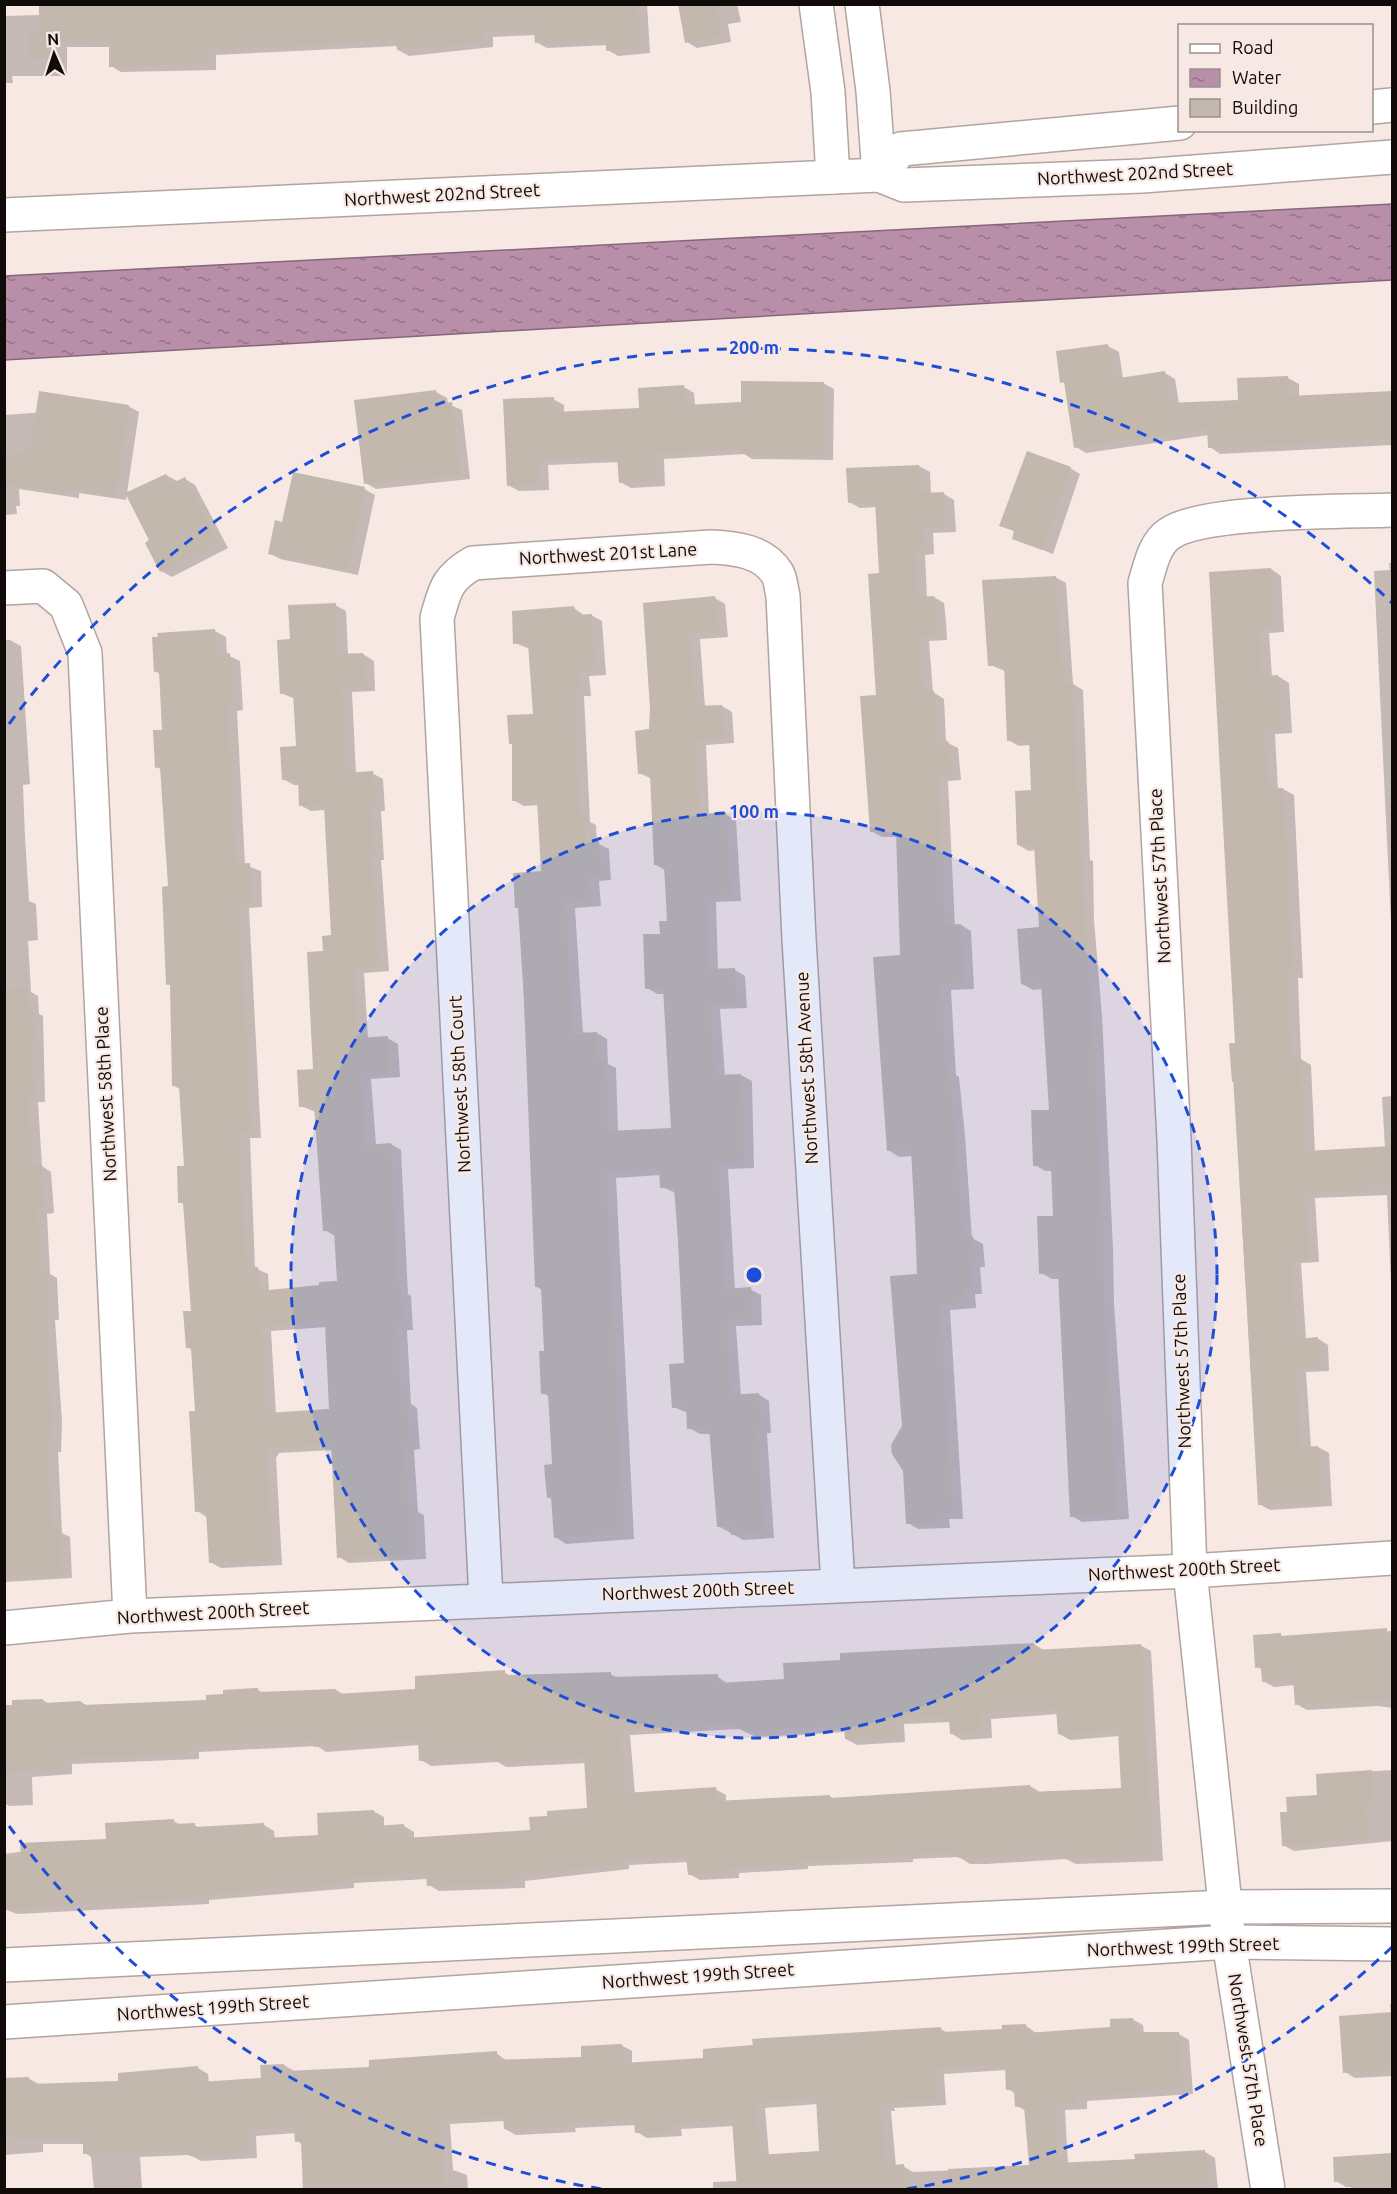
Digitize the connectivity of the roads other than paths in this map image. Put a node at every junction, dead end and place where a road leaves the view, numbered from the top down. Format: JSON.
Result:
{"nodes":[{"id":1,"x":816,"y":4,"type":"edge"},
{"id":2,"x":864,"y":19,"type":"edge"},
{"id":3,"x":821,"y":38,"type":"junction"},
{"id":4,"x":1392,"y":105,"type":"edge"},
{"id":5,"x":1373,"y":107,"type":"edge"},
{"id":6,"x":1178,"y":123,"type":"edge"},
{"id":7,"x":1392,"y":157,"type":"edge"},
{"id":8,"x":879,"y":175,"type":"junction"},
{"id":9,"x":833,"y":177,"type":"junction"},
{"id":10,"x":4,"y":215,"type":"edge"},
{"id":11,"x":1392,"y":510,"type":"edge"},
{"id":12,"x":761,"y":558,"type":"joint"},
{"id":13,"x":455,"y":573,"type":"joint"},
{"id":14,"x":4,"y":588,"type":"edge"},
{"id":15,"x":1392,"y":1558,"type":"edge"},
{"id":16,"x":1190,"y":1571,"type":"junction"},
{"id":17,"x":838,"y":1585,"type":"junction"},
{"id":18,"x":486,"y":1599,"type":"junction"},
{"id":19,"x":130,"y":1616,"type":"junction"},
{"id":20,"x":4,"y":1628,"type":"edge"},
{"id":21,"x":1392,"y":1906,"type":"edge"},
{"id":22,"x":1225,"y":1907,"type":"junction"},
{"id":23,"x":1229,"y":1942,"type":"junction"},
{"id":24,"x":1392,"y":1944,"type":"edge"},
{"id":25,"x":4,"y":1965,"type":"edge"},
{"id":26,"x":4,"y":2022,"type":"edge"},
{"id":27,"x":1268,"y":2190,"type":"edge"}],
"edges":[{"from":1,"to":3,"type":"street"},
{"from":2,"to":3,"type":"street"},
{"from":2,"to":8,"type":"street"},
{"from":3,"to":9,"type":"street"},
{"from":4,"to":5,"type":"street"},
{"from":6,"to":8,"type":"street"},
{"from":7,"to":8,"type":"street","name":"Northwest 202nd Street"},
{"from":8,"to":9,"type":"street","name":"Northwest 202nd Street"},
{"from":9,"to":10,"type":"street","name":"Northwest 202nd Street"},
{"from":11,"to":16,"type":"street","name":"Northwest 57th Place"},
{"from":12,"to":13,"type":"street","name":"Northwest 201st Lane"},
{"from":12,"to":17,"type":"street","name":"Northwest 58th Avenue"},
{"from":13,"to":18,"type":"street","name":"Northwest 58th Court"},
{"from":14,"to":19,"type":"street","name":"Northwest 58th Place"},
{"from":15,"to":16,"type":"street","name":"Northwest 200th Street"},
{"from":16,"to":17,"type":"street","name":"Northwest 200th Street"},
{"from":16,"to":22,"type":"street","name":"Northwest 57th Place"},
{"from":17,"to":18,"type":"street","name":"Northwest 200th Street"},
{"from":18,"to":19,"type":"street","name":"Northwest 200th Street"},
{"from":19,"to":20,"type":"street","name":"Northwest 200th Street"},
{"from":21,"to":22,"type":"street","name":"Northwest 199th Street"},
{"from":22,"to":23,"type":"street","name":"Northwest 57th Place"},
{"from":22,"to":25,"type":"street","name":"Northwest 199th Street"},
{"from":23,"to":24,"type":"street","name":"Northwest 199th Street"},
{"from":23,"to":26,"type":"street","name":"Northwest 199th Street"},
{"from":23,"to":27,"type":"street","name":"Northwest 57th Place"}]}
